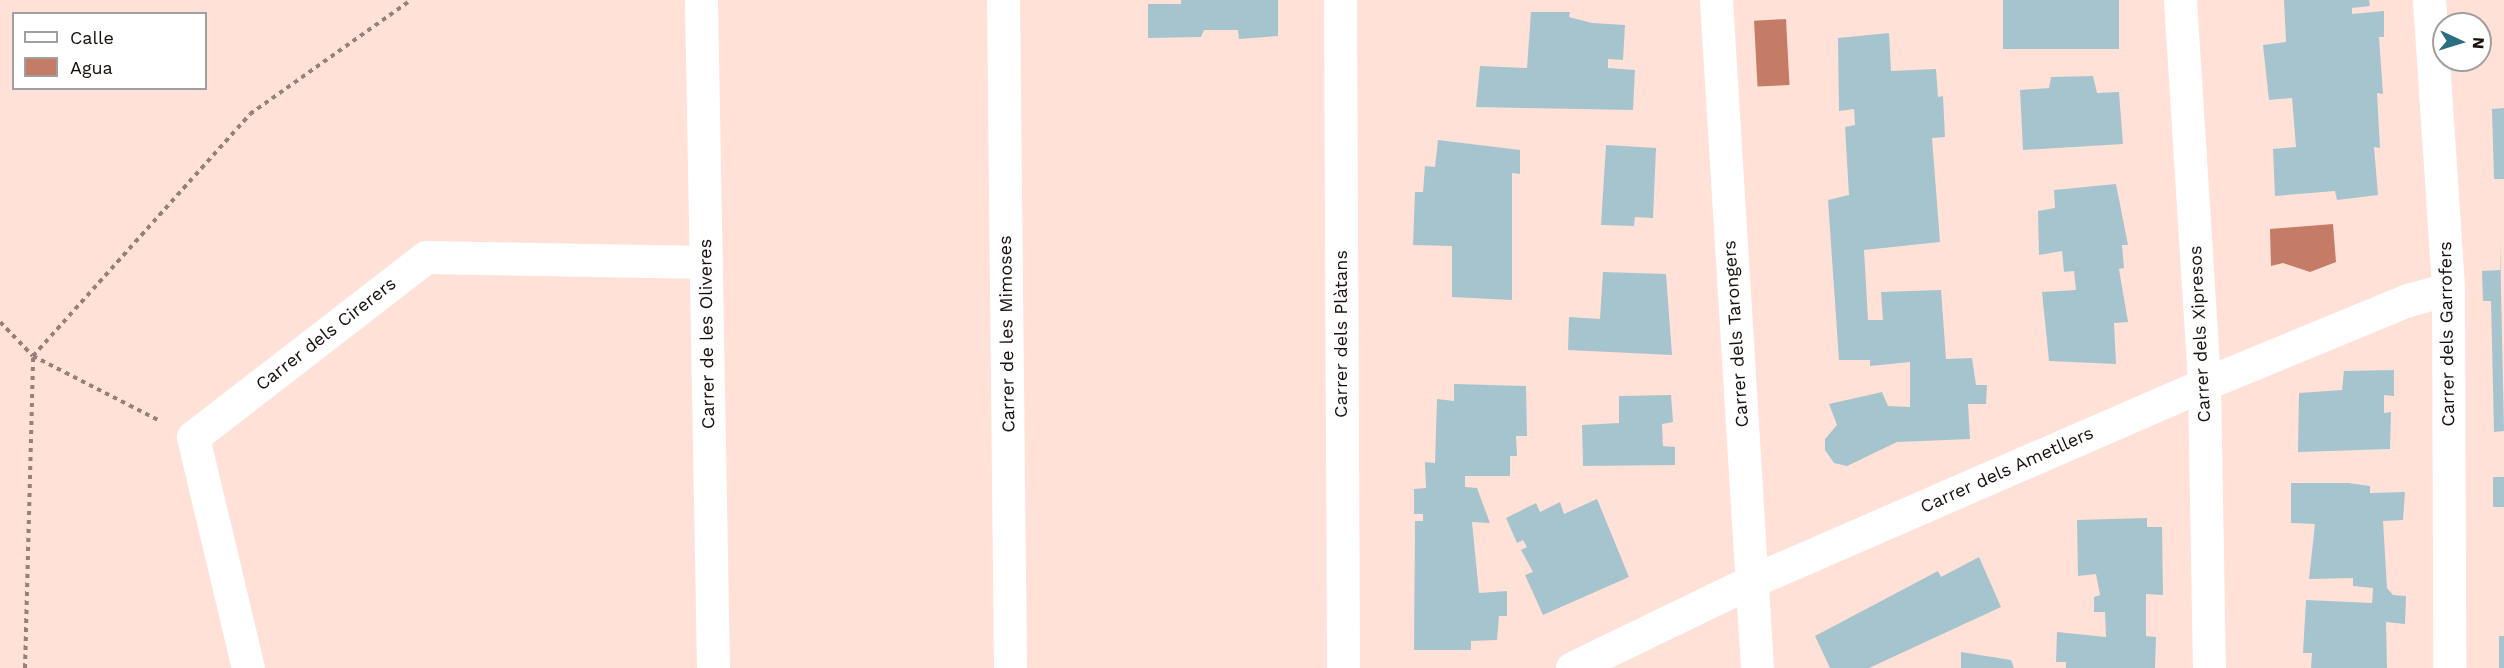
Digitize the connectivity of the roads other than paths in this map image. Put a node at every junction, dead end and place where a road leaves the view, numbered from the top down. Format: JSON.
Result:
{"nodes":[{"id":1,"x":701,"y":0,"type":"edge"},
{"id":2,"x":1004,"y":0,"type":"edge"},
{"id":3,"x":1340,"y":0,"type":"edge"},
{"id":4,"x":1716,"y":0,"type":"edge"},
{"id":5,"x":2180,"y":0,"type":"edge"},
{"id":6,"x":2429,"y":0,"type":"edge"},
{"id":7,"x":706,"y":262,"type":"junction"},
{"id":8,"x":2448,"y":289,"type":"junction"},
{"id":9,"x":2204,"y":384,"type":"junction"},
{"id":10,"x":1752,"y":581,"type":"junction"},
{"id":11,"x":248,"y":668,"type":"edge"},
{"id":12,"x":713,"y":668,"type":"edge"},
{"id":13,"x":1011,"y":668,"type":"edge"},
{"id":14,"x":1343,"y":668,"type":"edge"},
{"id":15,"x":1572,"y":668,"type":"edge"},
{"id":16,"x":1757,"y":668,"type":"edge"},
{"id":17,"x":2209,"y":668,"type":"edge"},
{"id":18,"x":2449,"y":668,"type":"edge"}],
"edges":[{"from":1,"to":7,"type":"street","name":"Carrer de les Oliveres"},
{"from":2,"to":13,"type":"street","name":"Carrer de les Mimoses"},
{"from":3,"to":14,"type":"street","name":"Carrer dels Plàtans"},
{"from":4,"to":10,"type":"street","name":"Carrer dels Tarongers"},
{"from":5,"to":9,"type":"street","name":"Carrer dels Xipresos"},
{"from":6,"to":8,"type":"street","name":"Carrer dels Garrofers"},
{"from":7,"to":11,"type":"street","name":"Carrer dels Cirerers"},
{"from":7,"to":12,"type":"street","name":"Carrer de les Oliveres"},
{"from":8,"to":9,"type":"street","name":"Carrer dels Ametllers"},
{"from":8,"to":18,"type":"street","name":"Carrer dels Garrofers"},
{"from":9,"to":10,"type":"street","name":"Carrer dels Ametllers"},
{"from":9,"to":17,"type":"street","name":"Carrer dels Xipresos"},
{"from":10,"to":15,"type":"street","name":"Carrer dels Ametllers"},
{"from":10,"to":16,"type":"street","name":"Carrer dels Tarongers"}]}
